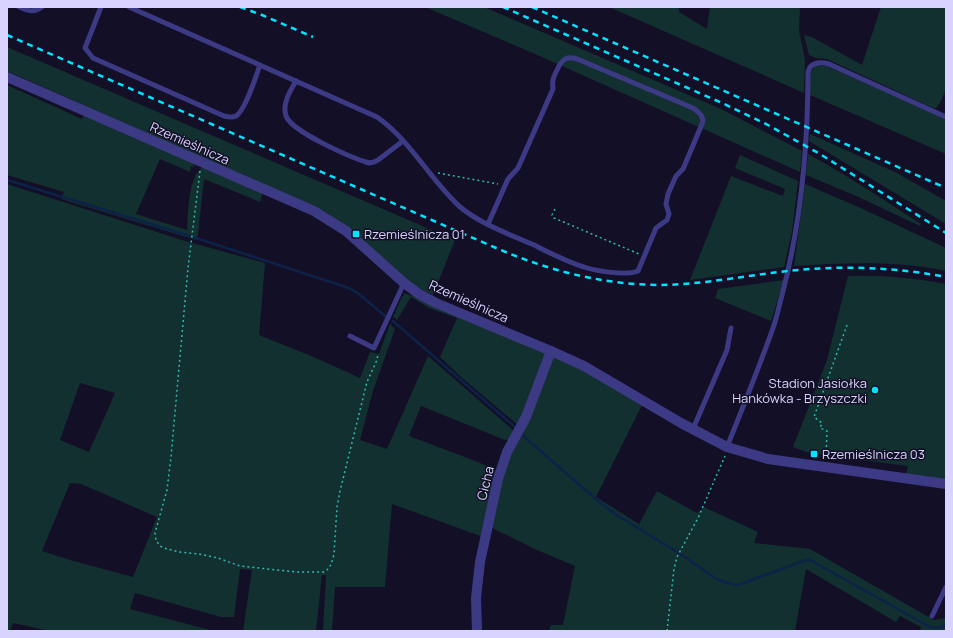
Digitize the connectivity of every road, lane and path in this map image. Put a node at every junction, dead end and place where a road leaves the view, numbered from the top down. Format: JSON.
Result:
{"nodes":[{"id":1,"x":19,"y":7,"type":"edge"},
{"id":2,"x":42,"y":7,"type":"edge"},
{"id":3,"x":101,"y":7,"type":"edge"},
{"id":4,"x":129,"y":7,"type":"edge"},
{"id":5,"x":260,"y":65,"type":"junction"},
{"id":6,"x":7,"y":77,"type":"edge"},
{"id":7,"x":296,"y":81,"type":"junction"},
{"id":8,"x":946,"y":117,"type":"edge"},
{"id":9,"x":403,"y":141,"type":"junction"},
{"id":10,"x":201,"y":162,"type":"junction"},
{"id":11,"x":429,"y":172,"type":"junction"},
{"id":12,"x":505,"y":185,"type":"junction"},
{"id":13,"x":555,"y":209,"type":"dead end"},
{"id":14,"x":488,"y":224,"type":"junction"},
{"id":15,"x":644,"y":256,"type":"junction"},
{"id":16,"x":404,"y":283,"type":"junction"},
{"id":17,"x":847,"y":325,"type":"dead end"},
{"id":18,"x":731,"y":328,"type":"dead end"},
{"id":19,"x":350,"y":336,"type":"dead end"},
{"id":20,"x":376,"y":344,"type":"junction"},
{"id":21,"x":551,"y":351,"type":"junction"},
{"id":22,"x":693,"y":429,"type":"junction"},
{"id":23,"x":728,"y":447,"type":"junction"},
{"id":24,"x":826,"y":467,"type":"junction"},
{"id":25,"x":946,"y":484,"type":"edge"},
{"id":26,"x":946,"y":587,"type":"edge"},
{"id":27,"x":932,"y":616,"type":"dead end"},
{"id":28,"x":477,"y":631,"type":"edge"},
{"id":29,"x":668,"y":631,"type":"edge"}],
"edges":[{"from":1,"to":2,"type":"lane"},
{"from":3,"to":5,"type":"lane"},
{"from":4,"to":5,"type":"lane"},
{"from":5,"to":7,"type":"lane"},
{"from":6,"to":10,"type":"street","name":"Rzemieślnicza"},
{"from":7,"to":9,"type":"lane"},
{"from":7,"to":9,"type":"lane"},
{"from":8,"to":23,"type":"lane"},
{"from":9,"to":11,"type":"lane"},
{"from":10,"to":16,"type":"street","name":"Rzemieślnicza"},
{"from":10,"to":20,"type":"path"},
{"from":11,"to":12,"type":"path"},
{"from":11,"to":14,"type":"lane"},
{"from":12,"to":14,"type":"lane"},
{"from":12,"to":15,"type":"lane"},
{"from":13,"to":15,"type":"path"},
{"from":14,"to":15,"type":"lane"},
{"from":16,"to":20,"type":"lane"},
{"from":16,"to":21,"type":"street","name":"Rzemieślnicza"},
{"from":17,"to":24,"type":"path"},
{"from":18,"to":22,"type":"lane"},
{"from":19,"to":20,"type":"lane"},
{"from":21,"to":22,"type":"street","name":"Rzemieślnicza"},
{"from":21,"to":28,"type":"street","name":"Cicha"},
{"from":22,"to":23,"type":"street","name":"Rzemieślnicza"},
{"from":23,"to":24,"type":"street","name":"Rzemieślnicza"},
{"from":23,"to":29,"type":"path"},
{"from":24,"to":25,"type":"street","name":"Rzemieślnicza"},
{"from":26,"to":27,"type":"lane"}]}
